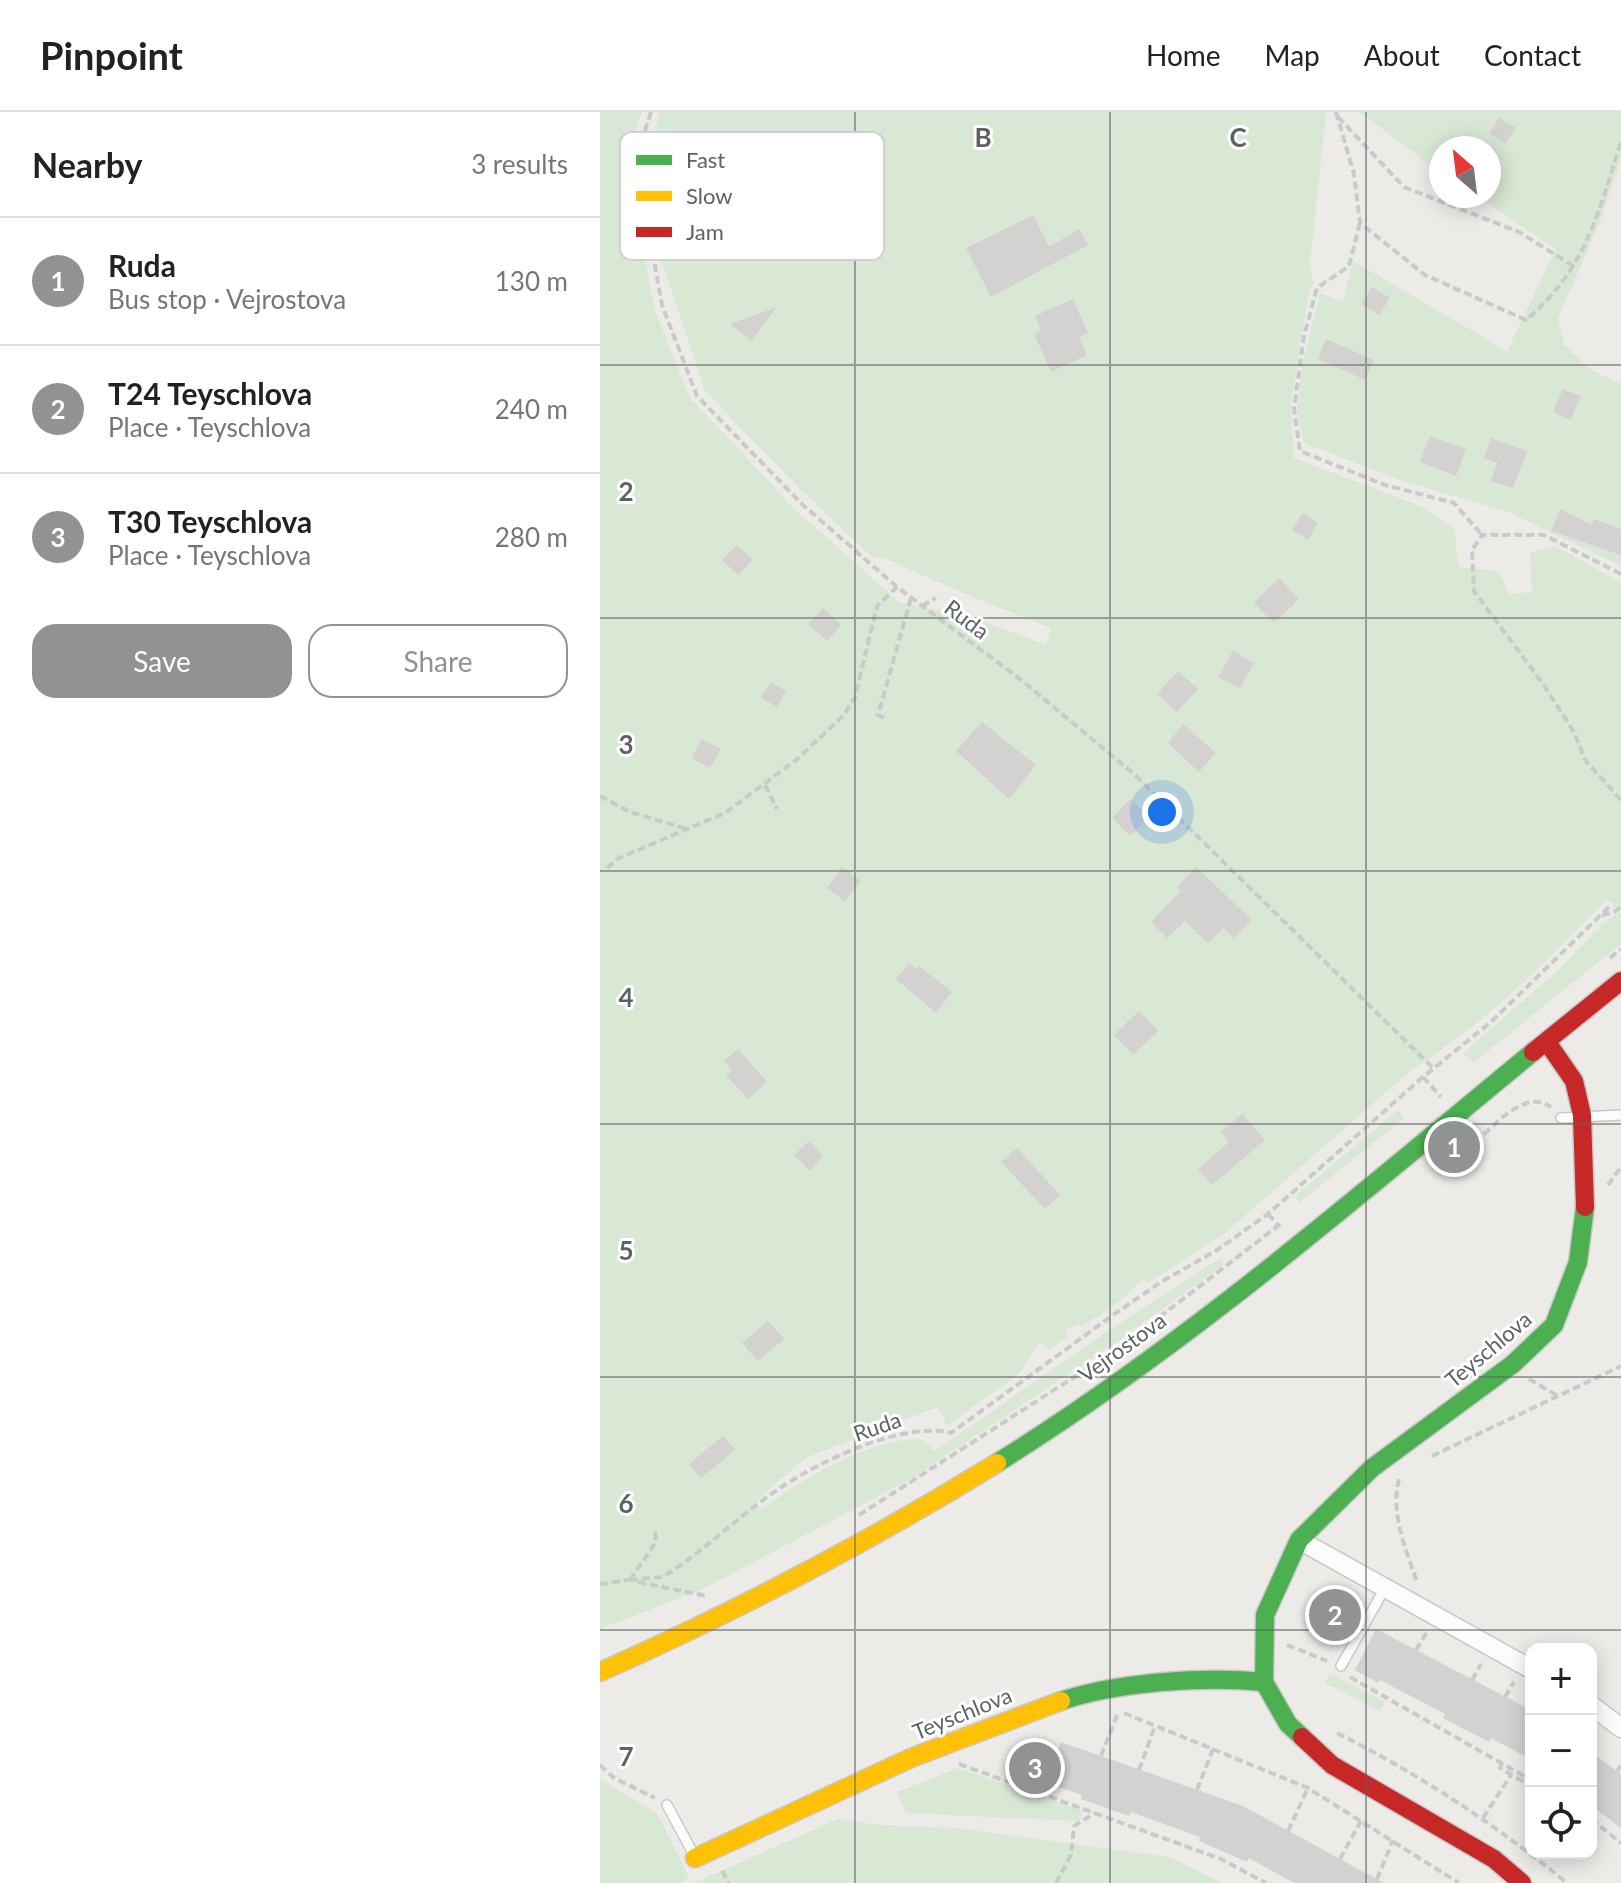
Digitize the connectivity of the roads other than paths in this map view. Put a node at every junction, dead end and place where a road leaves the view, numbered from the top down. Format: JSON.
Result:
{"nodes":[{"id":1,"x":1621,"y":981,"type":"edge"},
{"id":2,"x":1547,"y":1042,"type":"junction"},
{"id":3,"x":1582,"y":1115,"type":"junction"},
{"id":4,"x":1621,"y":1115,"type":"edge"},
{"id":5,"x":1561,"y":1118,"type":"road end"},
{"id":6,"x":1299,"y":1540,"type":"junction"},
{"id":7,"x":1385,"y":1588,"type":"junction"},
{"id":8,"x":1341,"y":1666,"type":"road end"},
{"id":9,"x":1525,"y":1666,"type":"edge"},
{"id":10,"x":600,"y":1672,"type":"edge"},
{"id":11,"x":1264,"y":1682,"type":"junction"},
{"id":12,"x":1597,"y":1710,"type":"edge"},
{"id":13,"x":1621,"y":1728,"type":"edge"},
{"id":14,"x":667,"y":1805,"type":"road end"},
{"id":15,"x":695,"y":1858,"type":"joint"},
{"id":16,"x":1522,"y":1883,"type":"edge"}],
"edges":[{"from":1,"to":2,"type":"street","name":"Vejrostova"},
{"from":2,"to":3,"type":"street","name":"Teyschlova"},
{"from":2,"to":10,"type":"street","name":"Vejrostova"},
{"from":3,"to":4,"type":"lane"},
{"from":3,"to":5,"type":"lane"},
{"from":3,"to":6,"type":"street","name":"Teyschlova"},
{"from":6,"to":7,"type":"street"},
{"from":6,"to":11,"type":"street","name":"Teyschlova"},
{"from":7,"to":8,"type":"lane"},
{"from":7,"to":9,"type":"street"},
{"from":11,"to":15,"type":"street","name":"Teyschlova"},
{"from":11,"to":16,"type":"street"},
{"from":12,"to":13,"type":"street"},
{"from":14,"to":15,"type":"lane"}]}
